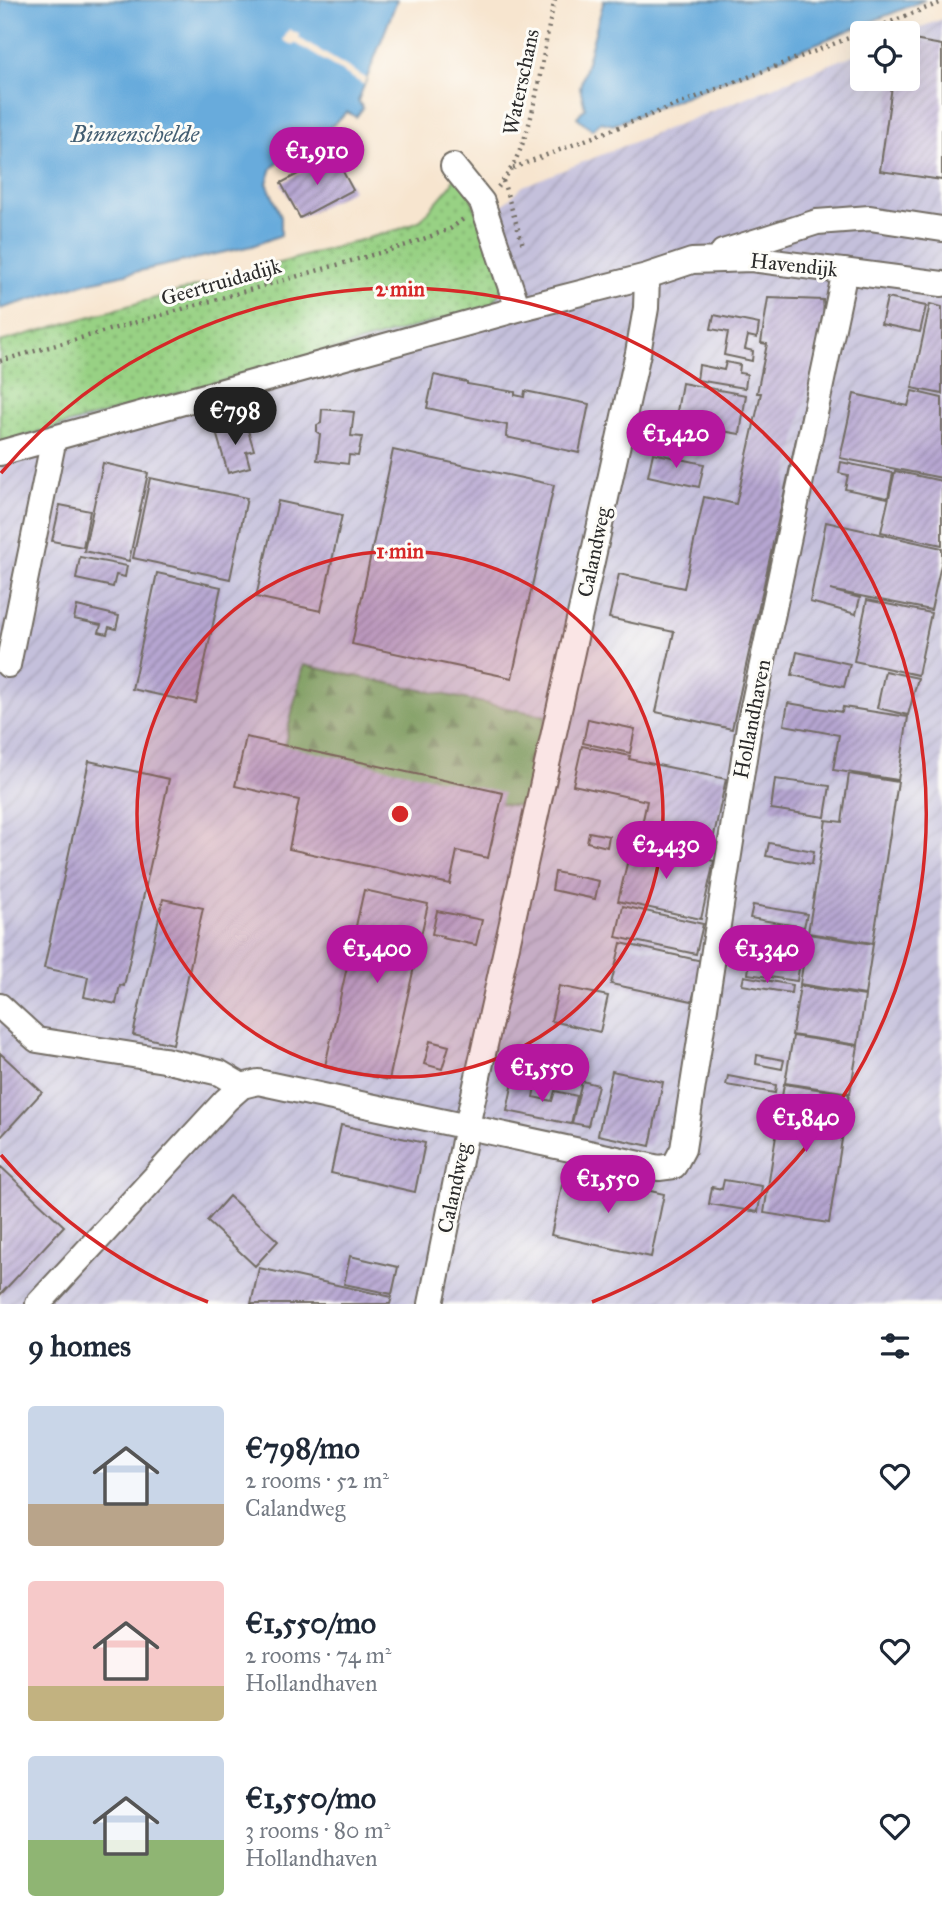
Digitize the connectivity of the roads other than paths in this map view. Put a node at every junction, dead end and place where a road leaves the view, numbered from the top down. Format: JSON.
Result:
{"nodes":[{"id":1,"x":453,"y":166,"type":"dead end"},
{"id":2,"x":942,"y":229,"type":"edge"},
{"id":3,"x":692,"y":261,"type":"junction"},
{"id":4,"x":845,"y":271,"type":"junction"},
{"id":5,"x":647,"y":276,"type":"junction"},
{"id":6,"x":942,"y":284,"type":"edge"},
{"id":7,"x":518,"y":309,"type":"junction"},
{"id":8,"x":54,"y":438,"type":"junction"},
{"id":9,"x":0,"y":453,"type":"edge"},
{"id":10,"x":8,"y":665,"type":"dead end"},
{"id":11,"x":0,"y":1006,"type":"edge"},
{"id":12,"x":242,"y":1086,"type":"junction"},
{"id":13,"x":467,"y":1126,"type":"junction"},
{"id":14,"x":38,"y":1304,"type":"edge"},
{"id":15,"x":431,"y":1304,"type":"edge"}],
"edges":[{"from":1,"to":7,"type":"street"},
{"from":2,"to":3,"type":"street"},
{"from":3,"to":4,"type":"street","name":"Havendijk"},
{"from":3,"to":5,"type":"street","name":"Havendijk"},
{"from":4,"to":6,"type":"street","name":"Havendijk"},
{"from":4,"to":13,"type":"street","name":"Hollandhaven"},
{"from":5,"to":7,"type":"street"},
{"from":5,"to":13,"type":"street","name":"Calandweg"},
{"from":7,"to":8,"type":"street"},
{"from":8,"to":9,"type":"street"},
{"from":8,"to":10,"type":"street"},
{"from":11,"to":12,"type":"street"},
{"from":12,"to":13,"type":"street"},
{"from":12,"to":14,"type":"street"},
{"from":13,"to":15,"type":"street","name":"Calandweg"}]}
